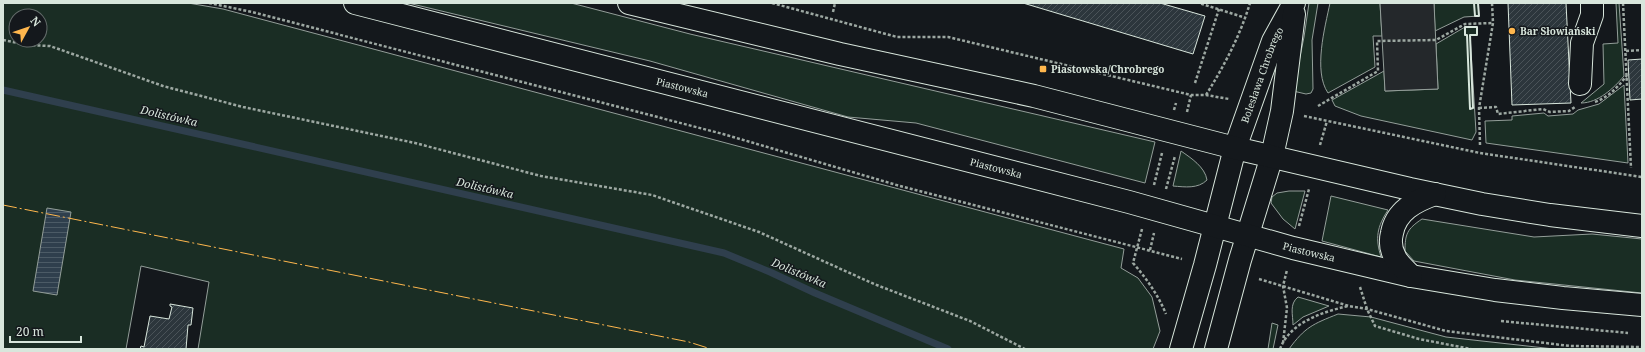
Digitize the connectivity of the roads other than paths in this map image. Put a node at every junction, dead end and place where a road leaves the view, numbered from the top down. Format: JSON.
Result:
{"nodes":[{"id":1,"x":355,"y":3,"type":"edge"},
{"id":2,"x":629,"y":3,"type":"edge"},
{"id":3,"x":1295,"y":3,"type":"edge"},
{"id":4,"x":1592,"y":3,"type":"edge"},
{"id":5,"x":1580,"y":84,"type":"dead end"},
{"id":6,"x":1235,"y":148,"type":"junction"},
{"id":7,"x":1272,"y":156,"type":"junction"},
{"id":8,"x":1435,"y":194,"type":"junction"},
{"id":9,"x":1214,"y":226,"type":"junction"},
{"id":10,"x":1642,"y":226,"type":"edge"},
{"id":11,"x":1248,"y":234,"type":"junction"},
{"id":12,"x":1411,"y":276,"type":"junction"},
{"id":13,"x":1642,"y":305,"type":"edge"},
{"id":14,"x":1181,"y":349,"type":"edge"},
{"id":15,"x":1216,"y":349,"type":"edge"}],
"edges":[{"from":1,"to":9,"type":"main road","name":"Piastowska"},
{"from":2,"to":6,"type":"main road"},
{"from":3,"to":6,"type":"main road","name":"Bolesława Chrobrego"},
{"from":3,"to":7,"type":"main road","name":"Bolesława Chrobrego"},
{"from":4,"to":5,"type":"main road"},
{"from":6,"to":7,"type":"main road"},
{"from":6,"to":9,"type":"main road","name":"Bolesława Chrobrego"},
{"from":7,"to":8,"type":"main road"},
{"from":7,"to":11,"type":"main road","name":"Bolesława Chrobrego"},
{"from":8,"to":10,"type":"main road"},
{"from":8,"to":12,"type":"main road"},
{"from":9,"to":11,"type":"main road","name":"Piastowska"},
{"from":9,"to":14,"type":"main road","name":"Bolesława Chrobrego"},
{"from":11,"to":12,"type":"main road","name":"Piastowska"},
{"from":11,"to":15,"type":"main road","name":"Bolesława Chrobrego"},
{"from":12,"to":13,"type":"main road","name":"Piastowska"}]}
